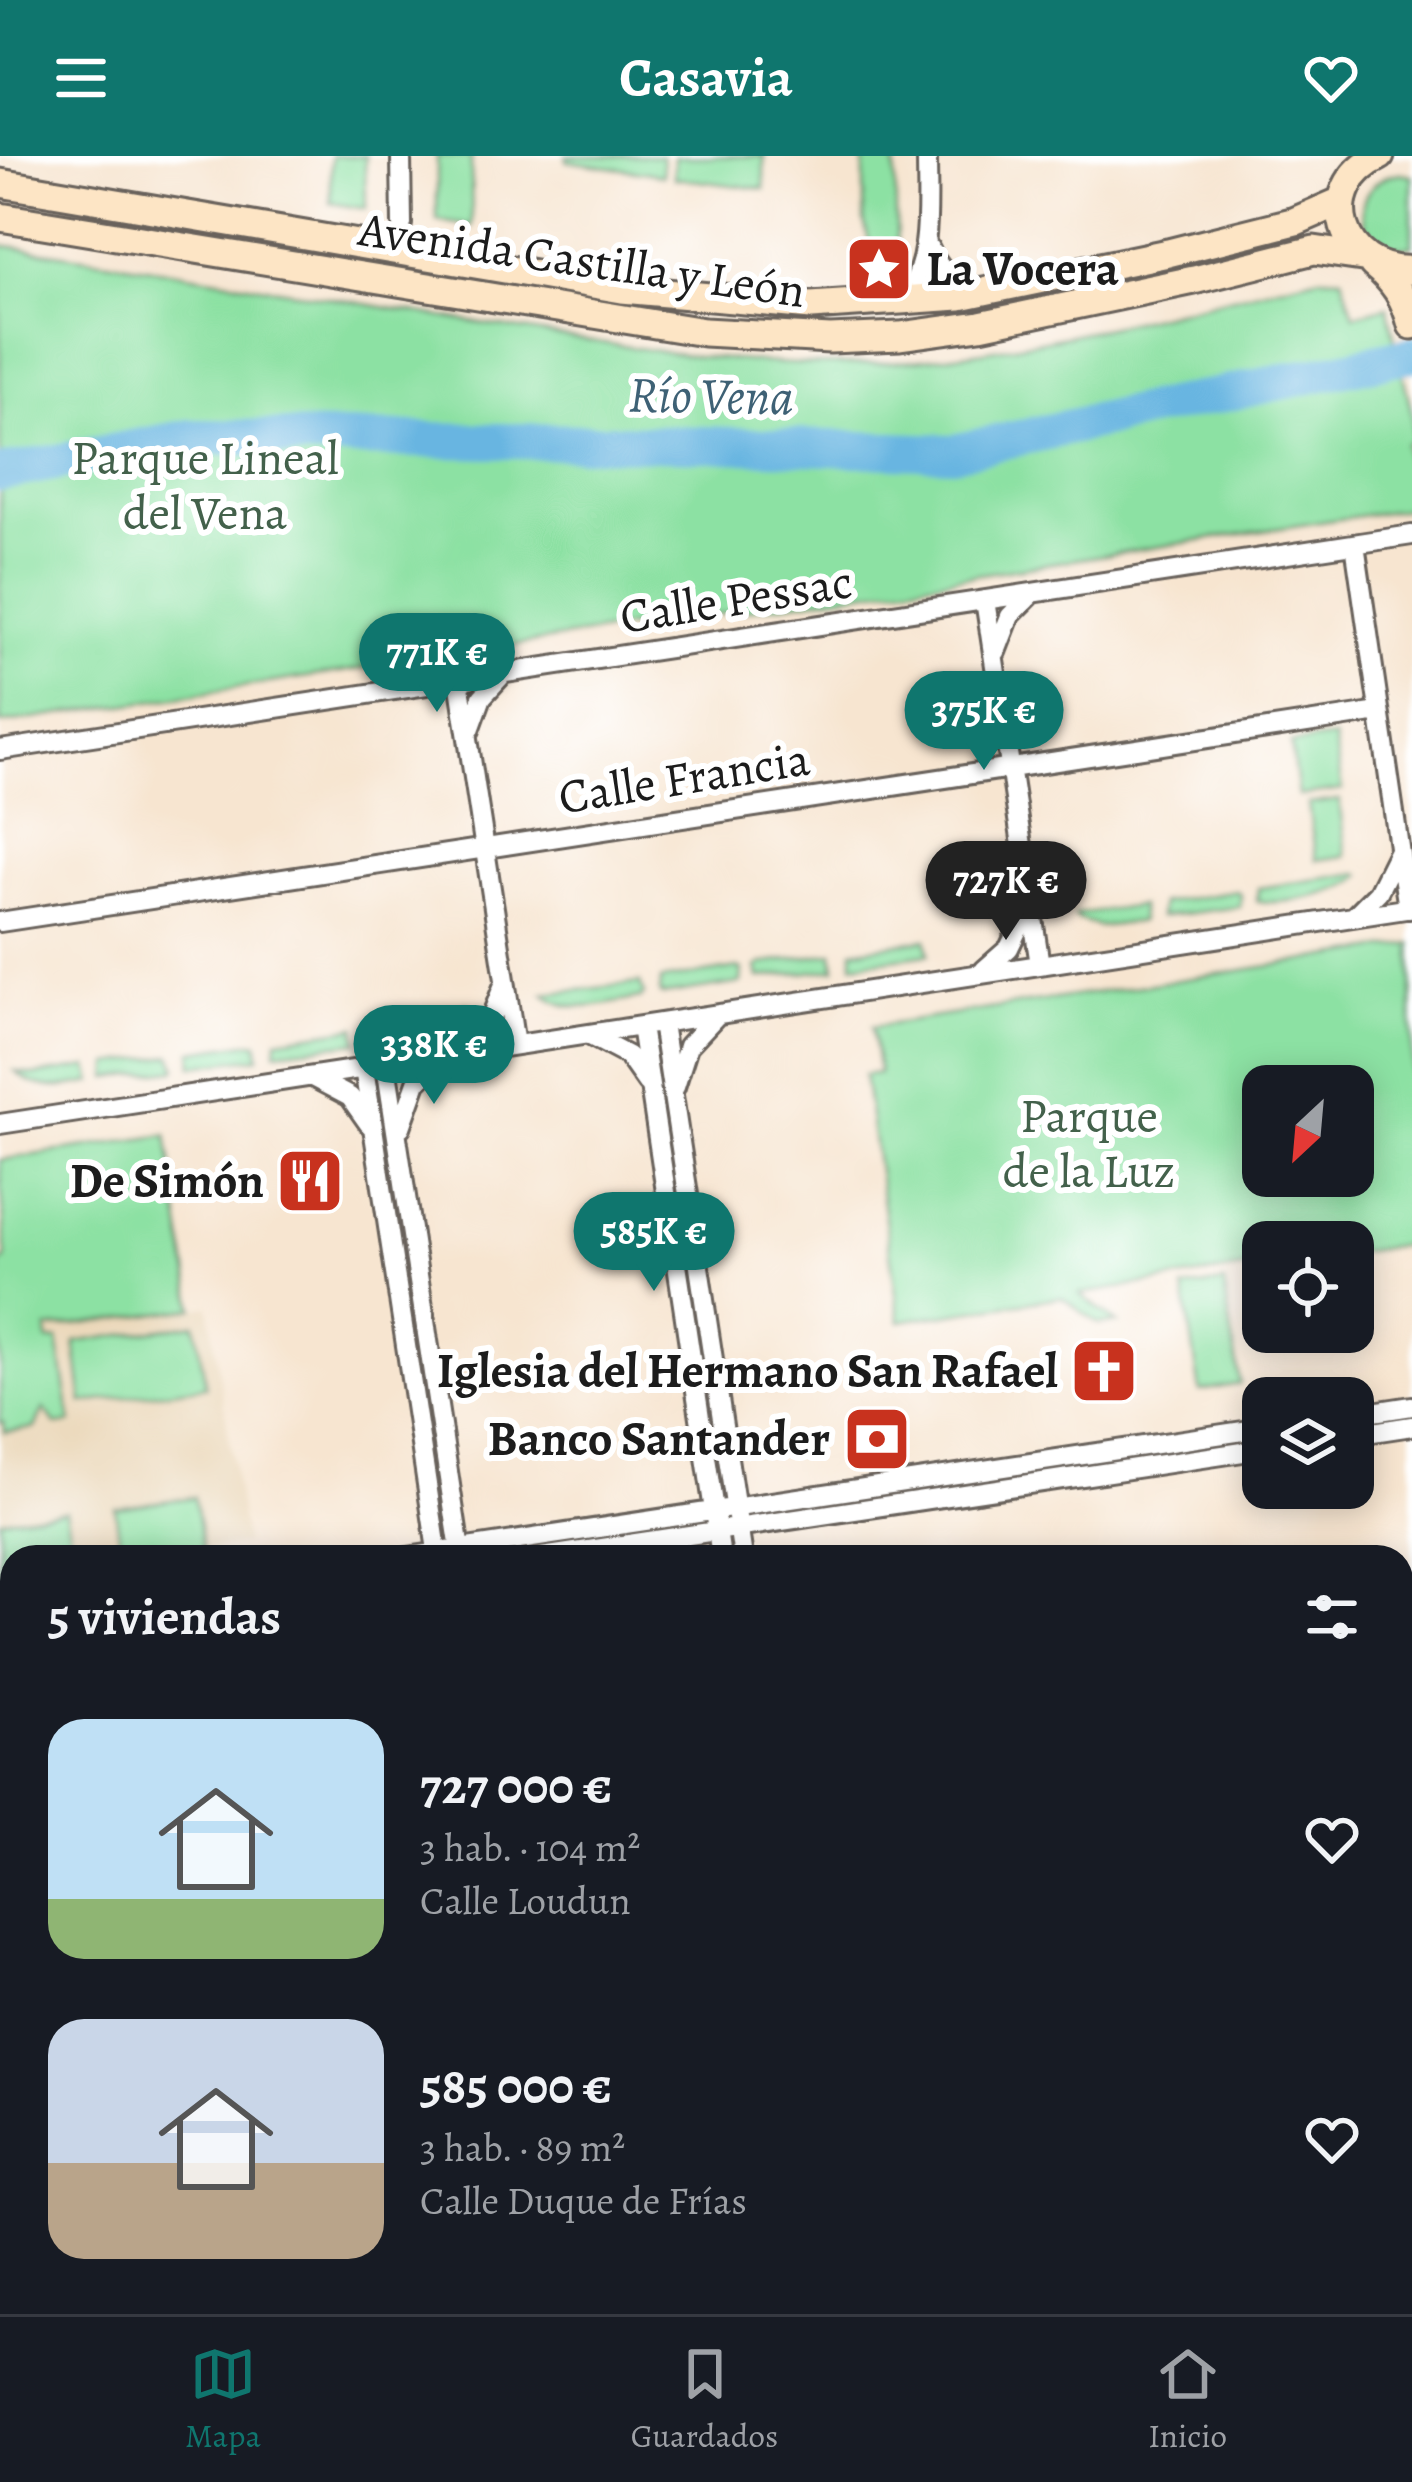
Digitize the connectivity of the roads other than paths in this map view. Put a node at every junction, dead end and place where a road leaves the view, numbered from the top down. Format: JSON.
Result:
{"nodes":[{"id":1,"x":401,"y":156,"type":"edge"},
{"id":2,"x":927,"y":156,"type":"edge"},
{"id":3,"x":1370,"y":159,"type":"edge"},
{"id":4,"x":0,"y":183,"type":"edge"},
{"id":5,"x":1342,"y":201,"type":"junction"},
{"id":6,"x":0,"y":217,"type":"edge"},
{"id":7,"x":402,"y":224,"type":"dead end"},
{"id":8,"x":928,"y":246,"type":"junction"},
{"id":9,"x":1368,"y":261,"type":"junction"},
{"id":10,"x":1412,"y":270,"type":"edge"},
{"id":11,"x":979,"y":292,"type":"junction"},
{"id":12,"x":904,"y":302,"type":"junction"},
{"id":13,"x":1412,"y":325,"type":"edge"},
{"id":14,"x":1412,"y":535,"type":"edge"},
{"id":15,"x":1355,"y":544,"type":"junction"},
{"id":16,"x":1033,"y":593,"type":"junction"},
{"id":17,"x":985,"y":600,"type":"junction"},
{"id":18,"x":994,"y":663,"type":"junction"},
{"id":19,"x":505,"y":673,"type":"junction"},
{"id":20,"x":459,"y":680,"type":"junction"},
{"id":21,"x":1379,"y":712,"type":"junction"},
{"id":22,"x":468,"y":741,"type":"junction"},
{"id":23,"x":0,"y":750,"type":"edge"},
{"id":24,"x":1010,"y":768,"type":"junction"},
{"id":25,"x":1399,"y":847,"type":"junction"},
{"id":26,"x":484,"y":848,"type":"junction"},
{"id":27,"x":1030,"y":901,"type":"junction"},
{"id":28,"x":1410,"y":908,"type":"edge"},
{"id":29,"x":1352,"y":917,"type":"junction"},
{"id":30,"x":0,"y":922,"type":"edge"},
{"id":31,"x":1040,"y":965,"type":"junction"},
{"id":32,"x":980,"y":974,"type":"junction"},
{"id":33,"x":505,"y":982,"type":"junction"},
{"id":34,"x":719,"y":1014,"type":"junction"},
{"id":35,"x":651,"y":1024,"type":"junction"},
{"id":36,"x":585,"y":1034,"type":"junction"},
{"id":37,"x":515,"y":1045,"type":"junction"},
{"id":38,"x":452,"y":1055,"type":"junction"},
{"id":39,"x":386,"y":1065,"type":"junction"},
{"id":40,"x":364,"y":1068,"type":"junction"},
{"id":41,"x":309,"y":1077,"type":"junction"},
{"id":42,"x":674,"y":1104,"type":"junction"},
{"id":43,"x":653,"y":1105,"type":"junction"},
{"id":44,"x":0,"y":1124,"type":"edge"},
{"id":45,"x":398,"y":1144,"type":"junction"},
{"id":46,"x":376,"y":1147,"type":"junction"},
{"id":47,"x":1412,"y":1406,"type":"edge"},
{"id":48,"x":1374,"y":1411,"type":"edge"},
{"id":49,"x":1412,"y":1426,"type":"edge"},
{"id":50,"x":1242,"y":1432,"type":"edge"},
{"id":51,"x":1374,"y":1432,"type":"edge"},
{"id":52,"x":1242,"y":1452,"type":"edge"},
{"id":53,"x":738,"y":1517,"type":"junction"},
{"id":54,"x":708,"y":1518,"type":"junction"},
{"id":55,"x":433,"y":1523,"type":"junction"},
{"id":56,"x":760,"y":1524,"type":"junction"},
{"id":57,"x":424,"y":1545,"type":"edge"},
{"id":58,"x":436,"y":1545,"type":"edge"},
{"id":59,"x":459,"y":1545,"type":"edge"},
{"id":60,"x":517,"y":1545,"type":"edge"},
{"id":61,"x":593,"y":1545,"type":"edge"},
{"id":62,"x":717,"y":1545,"type":"edge"},
{"id":63,"x":743,"y":1545,"type":"edge"},
{"id":64,"x":750,"y":1545,"type":"edge"}],
"edges":[{"from":1,"to":7,"type":"street"},
{"from":2,"to":8,"type":"street"},
{"from":3,"to":5,"type":"main road"},
{"from":4,"to":12,"type":"main road","name":"Avenida Castilla y León"},
{"from":5,"to":9,"type":"main road"},
{"from":5,"to":11,"type":"main road","name":"Avenida Castilla y León"},
{"from":6,"to":9,"type":"main road","name":"Avenida Castilla y León"},
{"from":8,"to":11,"type":"street"},
{"from":8,"to":12,"type":"street"},
{"from":9,"to":10,"type":"main road","name":"Avenida Castilla y León"},
{"from":9,"to":13,"type":"main road"},
{"from":11,"to":12,"type":"main road","name":"Avenida Castilla y León"},
{"from":14,"to":15,"type":"street","name":"Calle Pessac"},
{"from":15,"to":16,"type":"street","name":"Calle Pessac"},
{"from":15,"to":21,"type":"street"},
{"from":16,"to":17,"type":"street","name":"Calle Pessac"},
{"from":16,"to":18,"type":"street"},
{"from":17,"to":18,"type":"street"},
{"from":17,"to":19,"type":"street","name":"Calle Pessac"},
{"from":18,"to":24,"type":"street"},
{"from":19,"to":20,"type":"street","name":"Calle Pessac"},
{"from":19,"to":22,"type":"street"},
{"from":20,"to":22,"type":"street"},
{"from":20,"to":23,"type":"street","name":"Calle Pessac"},
{"from":21,"to":24,"type":"street","name":"Calle Francia"},
{"from":21,"to":25,"type":"street"},
{"from":22,"to":26,"type":"street"},
{"from":24,"to":26,"type":"street","name":"Calle Francia"},
{"from":24,"to":27,"type":"street"},
{"from":25,"to":28,"type":"street"},
{"from":25,"to":29,"type":"street"},
{"from":26,"to":30,"type":"street","name":"Calle Francia"},
{"from":26,"to":33,"type":"street"},
{"from":27,"to":31,"type":"street"},
{"from":27,"to":32,"type":"street"},
{"from":28,"to":29,"type":"street"},
{"from":29,"to":31,"type":"street"},
{"from":31,"to":32,"type":"street"},
{"from":32,"to":34,"type":"street"},
{"from":33,"to":37,"type":"street"},
{"from":33,"to":38,"type":"street"},
{"from":34,"to":35,"type":"street"},
{"from":34,"to":42,"type":"street"},
{"from":35,"to":36,"type":"street"},
{"from":35,"to":42,"type":"street"},
{"from":35,"to":43,"type":"street"},
{"from":36,"to":37,"type":"street"},
{"from":36,"to":43,"type":"street"},
{"from":37,"to":38,"type":"street"},
{"from":38,"to":39,"type":"street"},
{"from":38,"to":45,"type":"street"},
{"from":39,"to":40,"type":"street"},
{"from":39,"to":45,"type":"street"},
{"from":40,"to":41,"type":"street"},
{"from":40,"to":46,"type":"street"},
{"from":41,"to":44,"type":"street"},
{"from":41,"to":46,"type":"street"},
{"from":42,"to":53,"type":"street"},
{"from":43,"to":54,"type":"street"},
{"from":45,"to":59,"type":"street"},
{"from":46,"to":55,"type":"street"},
{"from":47,"to":48,"type":"street"},
{"from":49,"to":51,"type":"street"},
{"from":50,"to":53,"type":"street"},
{"from":52,"to":56,"type":"street"},
{"from":53,"to":54,"type":"street"},
{"from":53,"to":56,"type":"street"},
{"from":53,"to":63,"type":"street"},
{"from":54,"to":60,"type":"street"},
{"from":54,"to":61,"type":"street"},
{"from":54,"to":62,"type":"street"},
{"from":55,"to":57,"type":"street"},
{"from":55,"to":58,"type":"street"},
{"from":56,"to":64,"type":"street"}]}
